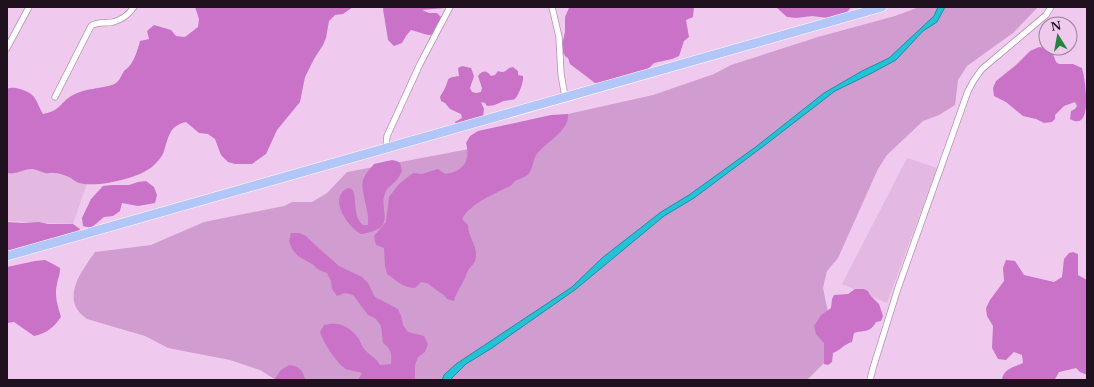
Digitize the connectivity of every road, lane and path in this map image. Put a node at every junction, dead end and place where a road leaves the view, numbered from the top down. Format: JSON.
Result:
{"nodes":[{"id":1,"x":29,"y":7,"type":"edge"},
{"id":2,"x":134,"y":7,"type":"edge"},
{"id":3,"x":450,"y":7,"type":"edge"},
{"id":4,"x":552,"y":7,"type":"edge"},
{"id":5,"x":882,"y":7,"type":"edge"},
{"id":6,"x":1050,"y":7,"type":"edge"},
{"id":7,"x":7,"y":48,"type":"edge"},
{"id":8,"x":55,"y":97,"type":"dead end"},
{"id":9,"x":565,"y":97,"type":"junction"},
{"id":10,"x":386,"y":148,"type":"junction"},
{"id":11,"x":7,"y":256,"type":"edge"},
{"id":12,"x":870,"y":380,"type":"edge"}],
"edges":[{"from":1,"to":7,"type":"street"},
{"from":2,"to":8,"type":"street"},
{"from":3,"to":10,"type":"street"},
{"from":4,"to":9,"type":"street"},
{"from":5,"to":9,"type":"highway"},
{"from":6,"to":12,"type":"street"},
{"from":9,"to":10,"type":"highway"},
{"from":10,"to":11,"type":"highway"}]}
